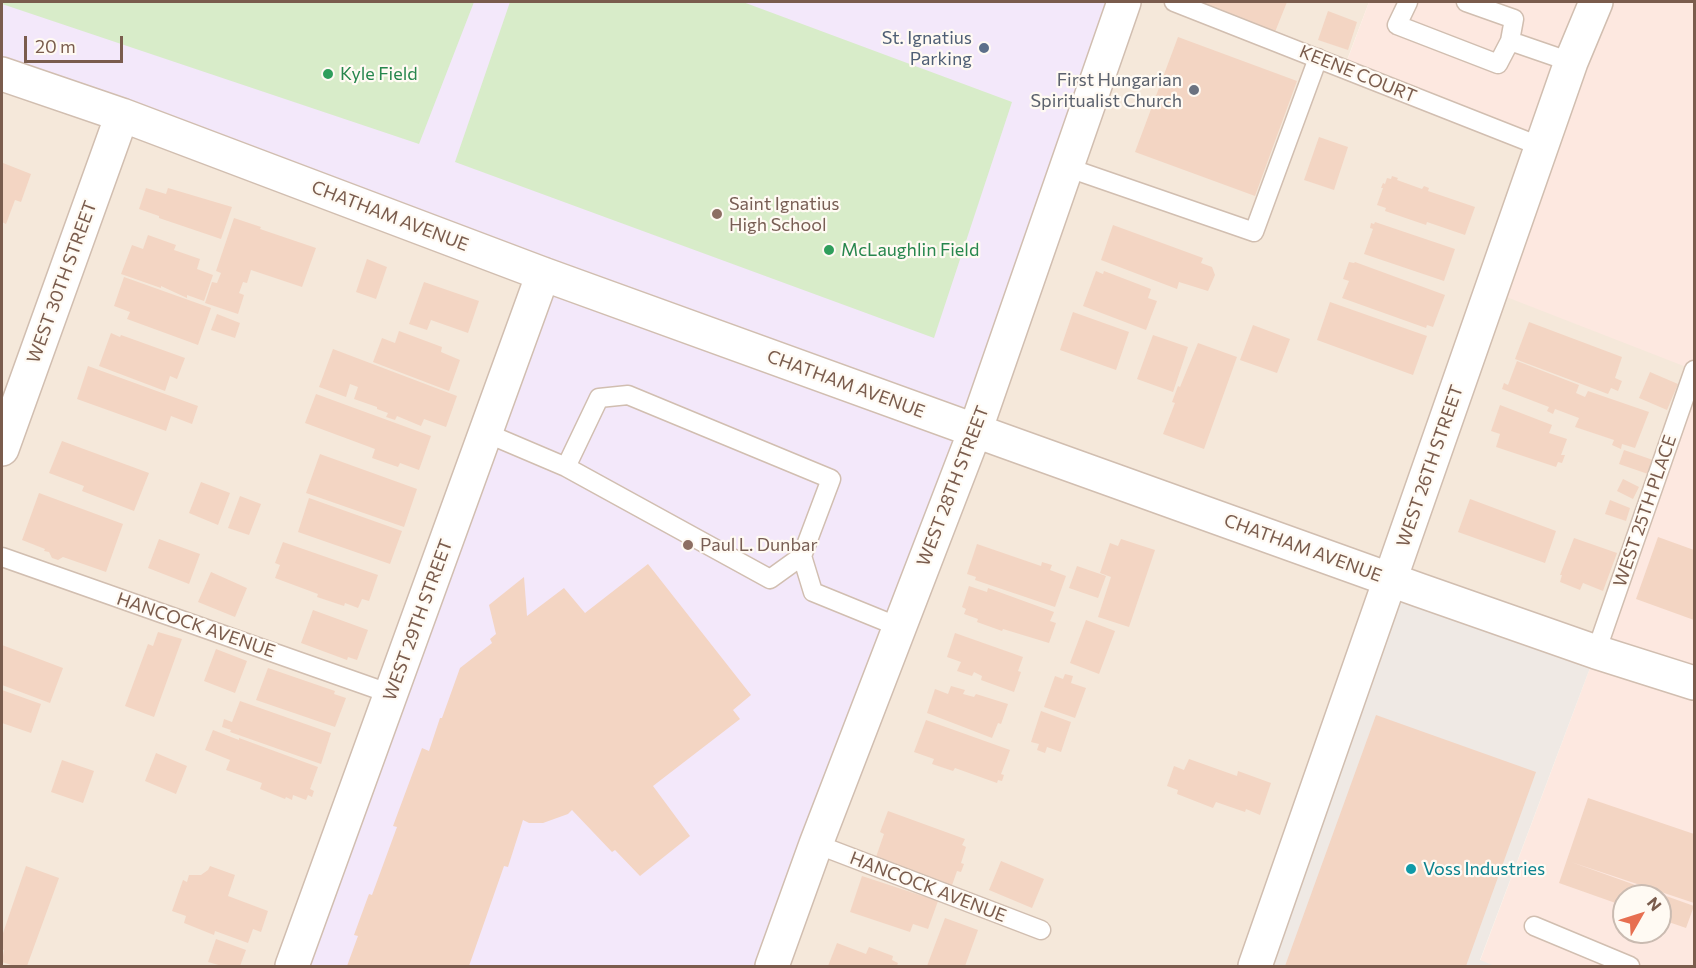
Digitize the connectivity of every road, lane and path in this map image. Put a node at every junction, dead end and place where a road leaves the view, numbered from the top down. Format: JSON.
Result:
{"nodes":[{"id":1,"x":1124,"y":2,"type":"edge"},
{"id":2,"x":1174,"y":2,"type":"edge"},
{"id":3,"x":1408,"y":2,"type":"edge"},
{"id":4,"x":1466,"y":2,"type":"edge"},
{"id":5,"x":1596,"y":2,"type":"edge"},
{"id":6,"x":1510,"y":41,"type":"junction"},
{"id":7,"x":1318,"y":58,"type":"junction"},
{"id":8,"x":1571,"y":62,"type":"junction"},
{"id":9,"x":2,"y":74,"type":"edge"},
{"id":10,"x":122,"y":115,"type":"junction"},
{"id":11,"x":1542,"y":147,"type":"junction"},
{"id":12,"x":1066,"y":166,"type":"junction"},
{"id":13,"x":543,"y":274,"type":"junction"},
{"id":14,"x":1695,"y":370,"type":"edge"},
{"id":15,"x":975,"y":431,"type":"junction"},
{"id":16,"x":486,"y":433,"type":"junction"},
{"id":17,"x":2,"y":449,"type":"edge"},
{"id":18,"x":566,"y":467,"type":"junction"},
{"id":19,"x":2,"y":556,"type":"edge"},
{"id":20,"x":802,"y":556,"type":"junction"},
{"id":21,"x":1390,"y":579,"type":"junction"},
{"id":22,"x":899,"y":627,"type":"junction"},
{"id":23,"x":1596,"y":652,"type":"junction"},
{"id":24,"x":1695,"y":683,"type":"edge"},
{"id":25,"x":391,"y":694,"type":"junction"},
{"id":26,"x":816,"y":844,"type":"junction"},
{"id":27,"x":1534,"y":926,"type":"dead end"},
{"id":28,"x":1041,"y":930,"type":"dead end"},
{"id":29,"x":292,"y":966,"type":"edge"},
{"id":30,"x":772,"y":966,"type":"edge"},
{"id":31,"x":1255,"y":966,"type":"edge"},
{"id":32,"x":1630,"y":966,"type":"edge"}],
"edges":[{"from":1,"to":12,"type":"street","name":"WEST 28TH STREET"},
{"from":2,"to":7,"type":"lane","name":"KEENE COURT"},
{"from":3,"to":6,"type":"lane"},
{"from":4,"to":6,"type":"lane"},
{"from":5,"to":8,"type":"street","name":"WEST 26TH STREET"},
{"from":6,"to":8,"type":"lane"},
{"from":7,"to":11,"type":"lane","name":"KEENE COURT"},
{"from":7,"to":12,"type":"lane"},
{"from":8,"to":11,"type":"street","name":"WEST 26TH STREET"},
{"from":9,"to":10,"type":"street","name":"CHATHAM AVENUE"},
{"from":10,"to":13,"type":"street","name":"CHATHAM AVENUE"},
{"from":10,"to":17,"type":"street","name":"WEST 30TH STREET"},
{"from":11,"to":21,"type":"street","name":"WEST 26TH STREET"},
{"from":12,"to":15,"type":"street","name":"WEST 28TH STREET"},
{"from":13,"to":15,"type":"street","name":"CHATHAM AVENUE"},
{"from":13,"to":16,"type":"street","name":"WEST 29TH STREET"},
{"from":14,"to":23,"type":"lane","name":"WEST 25TH PLACE"},
{"from":15,"to":21,"type":"street","name":"CHATHAM AVENUE"},
{"from":15,"to":22,"type":"street","name":"WEST 28TH STREET"},
{"from":16,"to":18,"type":"lane"},
{"from":16,"to":25,"type":"street","name":"WEST 29TH STREET"},
{"from":18,"to":20,"type":"lane"},
{"from":18,"to":20,"type":"lane"},
{"from":19,"to":25,"type":"lane","name":"HANCOCK AVENUE"},
{"from":20,"to":22,"type":"lane"},
{"from":21,"to":23,"type":"street","name":"CHATHAM AVENUE"},
{"from":21,"to":31,"type":"street","name":"WEST 26TH STREET"},
{"from":22,"to":26,"type":"street","name":"WEST 28TH STREET"},
{"from":23,"to":24,"type":"street","name":"CHATHAM AVENUE"},
{"from":25,"to":29,"type":"street","name":"WEST 29TH STREET"},
{"from":26,"to":28,"type":"lane","name":"HANCOCK AVENUE"},
{"from":26,"to":30,"type":"street","name":"WEST 28TH STREET"},
{"from":27,"to":32,"type":"lane"}]}
